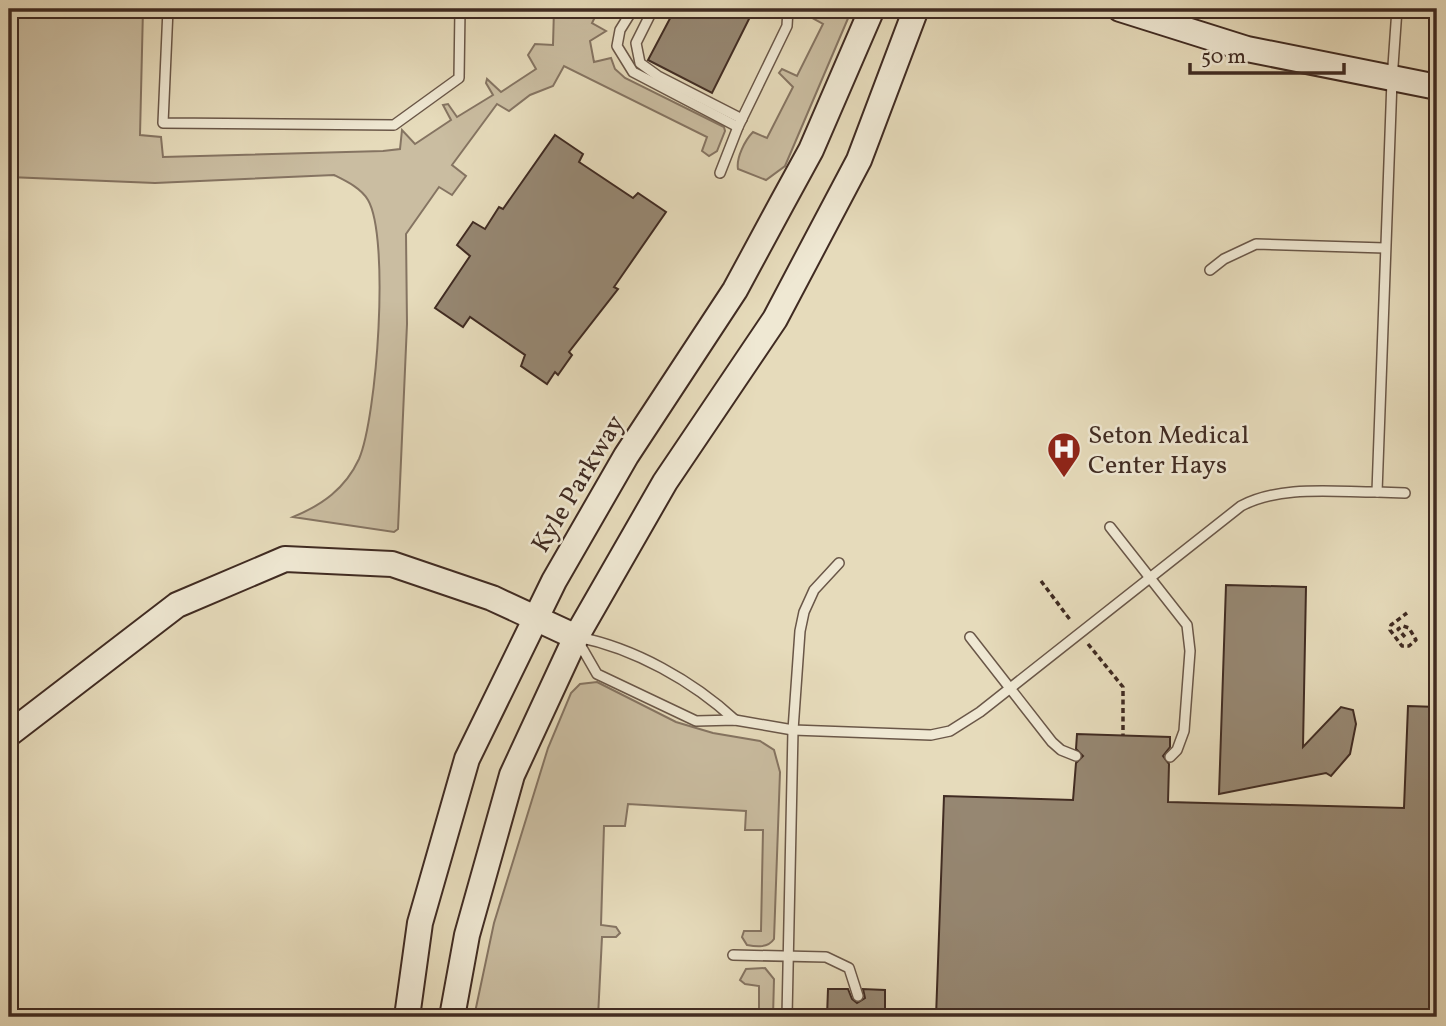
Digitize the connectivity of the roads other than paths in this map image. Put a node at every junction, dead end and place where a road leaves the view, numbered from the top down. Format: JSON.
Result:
{"nodes":[{"id":1,"x":168,"y":9,"type":"edge"},
{"id":2,"x":460,"y":9,"type":"edge"},
{"id":3,"x":633,"y":9,"type":"edge"},
{"id":4,"x":653,"y":9,"type":"edge"},
{"id":5,"x":788,"y":9,"type":"edge"},
{"id":6,"x":872,"y":9,"type":"edge"},
{"id":7,"x":915,"y":9,"type":"edge"},
{"id":8,"x":1121,"y":9,"type":"edge"},
{"id":9,"x":1397,"y":9,"type":"edge"},
{"id":10,"x":1392,"y":80,"type":"junction"},
{"id":11,"x":1437,"y":87,"type":"edge"},
{"id":12,"x":740,"y":123,"type":"junction"},
{"id":13,"x":720,"y":173,"type":"dead end"},
{"id":14,"x":1385,"y":248,"type":"junction"},
{"id":15,"x":1210,"y":270,"type":"dead end"},
{"id":16,"x":1377,"y":492,"type":"junction"},
{"id":17,"x":1405,"y":493,"type":"dead end"},
{"id":18,"x":1110,"y":527,"type":"dead end"},
{"id":19,"x":839,"y":563,"type":"dead end"},
{"id":20,"x":1150,"y":577,"type":"junction"},
{"id":21,"x":535,"y":616,"type":"junction"},
{"id":22,"x":576,"y":637,"type":"junction"},
{"id":23,"x":971,"y":637,"type":"dead end"},
{"id":24,"x":1010,"y":688,"type":"junction"},
{"id":25,"x":735,"y":720,"type":"junction"},
{"id":26,"x":793,"y":730,"type":"junction"},
{"id":27,"x":9,"y":734,"type":"edge"},
{"id":28,"x":1076,"y":757,"type":"dead end"},
{"id":29,"x":1170,"y":757,"type":"dead end"},
{"id":30,"x":733,"y":956,"type":"dead end"},
{"id":31,"x":788,"y":957,"type":"junction"},
{"id":32,"x":858,"y":996,"type":"dead end"},
{"id":33,"x":407,"y":1017,"type":"edge"},
{"id":34,"x":452,"y":1017,"type":"edge"},
{"id":35,"x":787,"y":1017,"type":"edge"}],
"edges":[{"from":1,"to":2,"type":"lane"},
{"from":3,"to":12,"type":"lane"},
{"from":4,"to":12,"type":"lane"},
{"from":5,"to":12,"type":"lane"},
{"from":6,"to":21,"type":"street","name":"Kyle Parkway"},
{"from":7,"to":22,"type":"street"},
{"from":8,"to":10,"type":"street"},
{"from":9,"to":10,"type":"lane"},
{"from":10,"to":11,"type":"street"},
{"from":10,"to":14,"type":"lane"},
{"from":12,"to":13,"type":"lane"},
{"from":14,"to":15,"type":"lane"},
{"from":14,"to":16,"type":"lane"},
{"from":16,"to":17,"type":"lane"},
{"from":16,"to":20,"type":"lane"},
{"from":18,"to":20,"type":"lane"},
{"from":19,"to":26,"type":"lane"},
{"from":20,"to":24,"type":"lane"},
{"from":20,"to":29,"type":"lane"},
{"from":21,"to":22,"type":"street"},
{"from":21,"to":27,"type":"street"},
{"from":21,"to":33,"type":"street","name":"Kyle Parkway"},
{"from":22,"to":25,"type":"lane"},
{"from":22,"to":25,"type":"lane"},
{"from":22,"to":34,"type":"street"},
{"from":23,"to":24,"type":"lane"},
{"from":24,"to":26,"type":"lane"},
{"from":24,"to":28,"type":"lane"},
{"from":25,"to":26,"type":"lane"},
{"from":26,"to":31,"type":"lane"},
{"from":30,"to":31,"type":"lane"},
{"from":31,"to":32,"type":"lane"},
{"from":31,"to":35,"type":"lane"}]}
